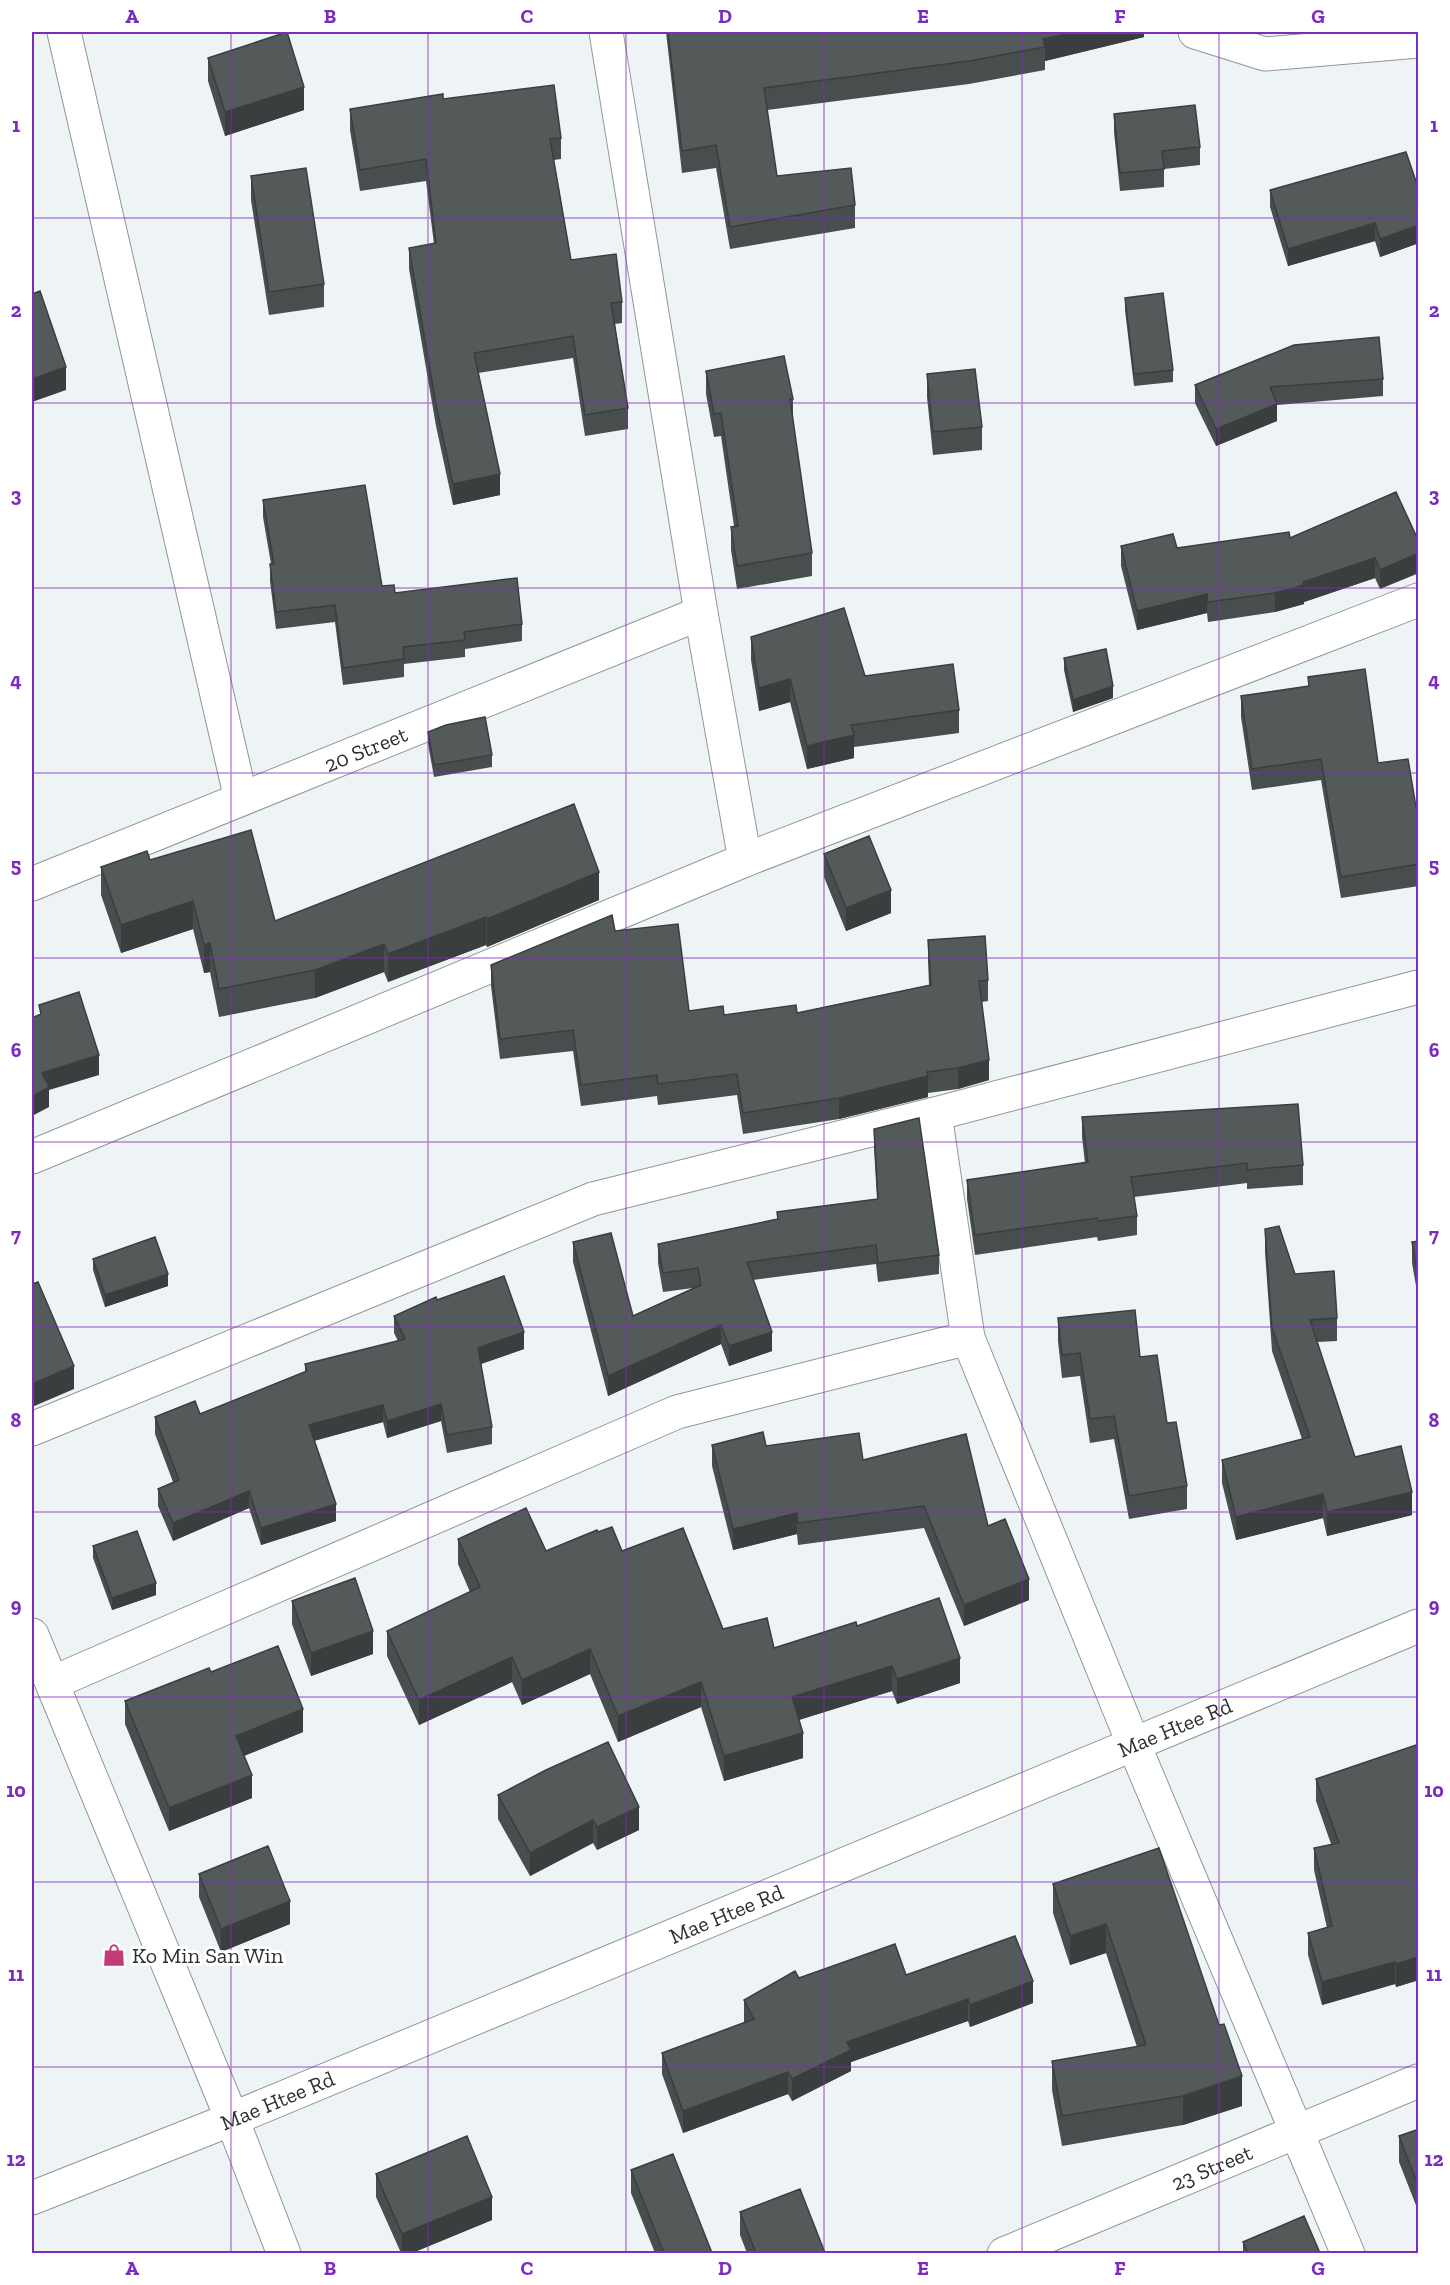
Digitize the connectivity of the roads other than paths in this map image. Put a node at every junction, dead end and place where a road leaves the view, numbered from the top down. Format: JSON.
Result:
{"nodes":[{"id":1,"x":64,"y":32,"type":"edge"},
{"id":2,"x":606,"y":32,"type":"edge"},
{"id":3,"x":1195,"y":32,"type":"edge"},
{"id":4,"x":1419,"y":41,"type":"edge"},
{"id":5,"x":1418,"y":601,"type":"edge"},
{"id":6,"x":701,"y":614,"type":"junction"},
{"id":7,"x":241,"y":799,"type":"junction"},
{"id":8,"x":745,"y":860,"type":"junction"},
{"id":9,"x":32,"y":884,"type":"edge"},
{"id":10,"x":1419,"y":987,"type":"edge"},
{"id":11,"x":935,"y":1114,"type":"junction"},
{"id":12,"x":32,"y":1157,"type":"edge"},
{"id":13,"x":968,"y":1338,"type":"junction"},
{"id":14,"x":32,"y":1429,"type":"edge"},
{"id":15,"x":1419,"y":1626,"type":"edge"},
{"id":16,"x":32,"y":1635,"type":"edge"},
{"id":17,"x":52,"y":1683,"type":"junction"},
{"id":18,"x":1134,"y":1744,"type":"junction"},
{"id":19,"x":1419,"y":2081,"type":"edge"},
{"id":20,"x":232,"y":2119,"type":"junction"},
{"id":21,"x":1296,"y":2131,"type":"junction"},
{"id":22,"x":32,"y":2198,"type":"edge"},
{"id":23,"x":284,"y":2253,"type":"edge"},
{"id":24,"x":1004,"y":2253,"type":"edge"},
{"id":25,"x":1348,"y":2253,"type":"edge"}],
"edges":[{"from":1,"to":7,"type":"street"},
{"from":2,"to":6,"type":"street"},
{"from":3,"to":4,"type":"street"},
{"from":5,"to":8,"type":"street"},
{"from":6,"to":7,"type":"street","name":"20 Street"},
{"from":6,"to":8,"type":"street"},
{"from":7,"to":9,"type":"street","name":"20 Street"},
{"from":8,"to":12,"type":"street"},
{"from":10,"to":11,"type":"street"},
{"from":11,"to":13,"type":"street"},
{"from":11,"to":14,"type":"street"},
{"from":13,"to":17,"type":"street"},
{"from":13,"to":18,"type":"street"},
{"from":15,"to":18,"type":"street","name":"Mae Htee Rd"},
{"from":16,"to":17,"type":"street"},
{"from":17,"to":20,"type":"street"},
{"from":18,"to":20,"type":"street","name":"Mae Htee Rd"},
{"from":18,"to":21,"type":"street"},
{"from":19,"to":21,"type":"street","name":"23 Street"},
{"from":20,"to":22,"type":"street","name":"Mae Htee Rd"},
{"from":20,"to":23,"type":"street"},
{"from":21,"to":24,"type":"street","name":"23 Street"},
{"from":21,"to":25,"type":"street"}]}
